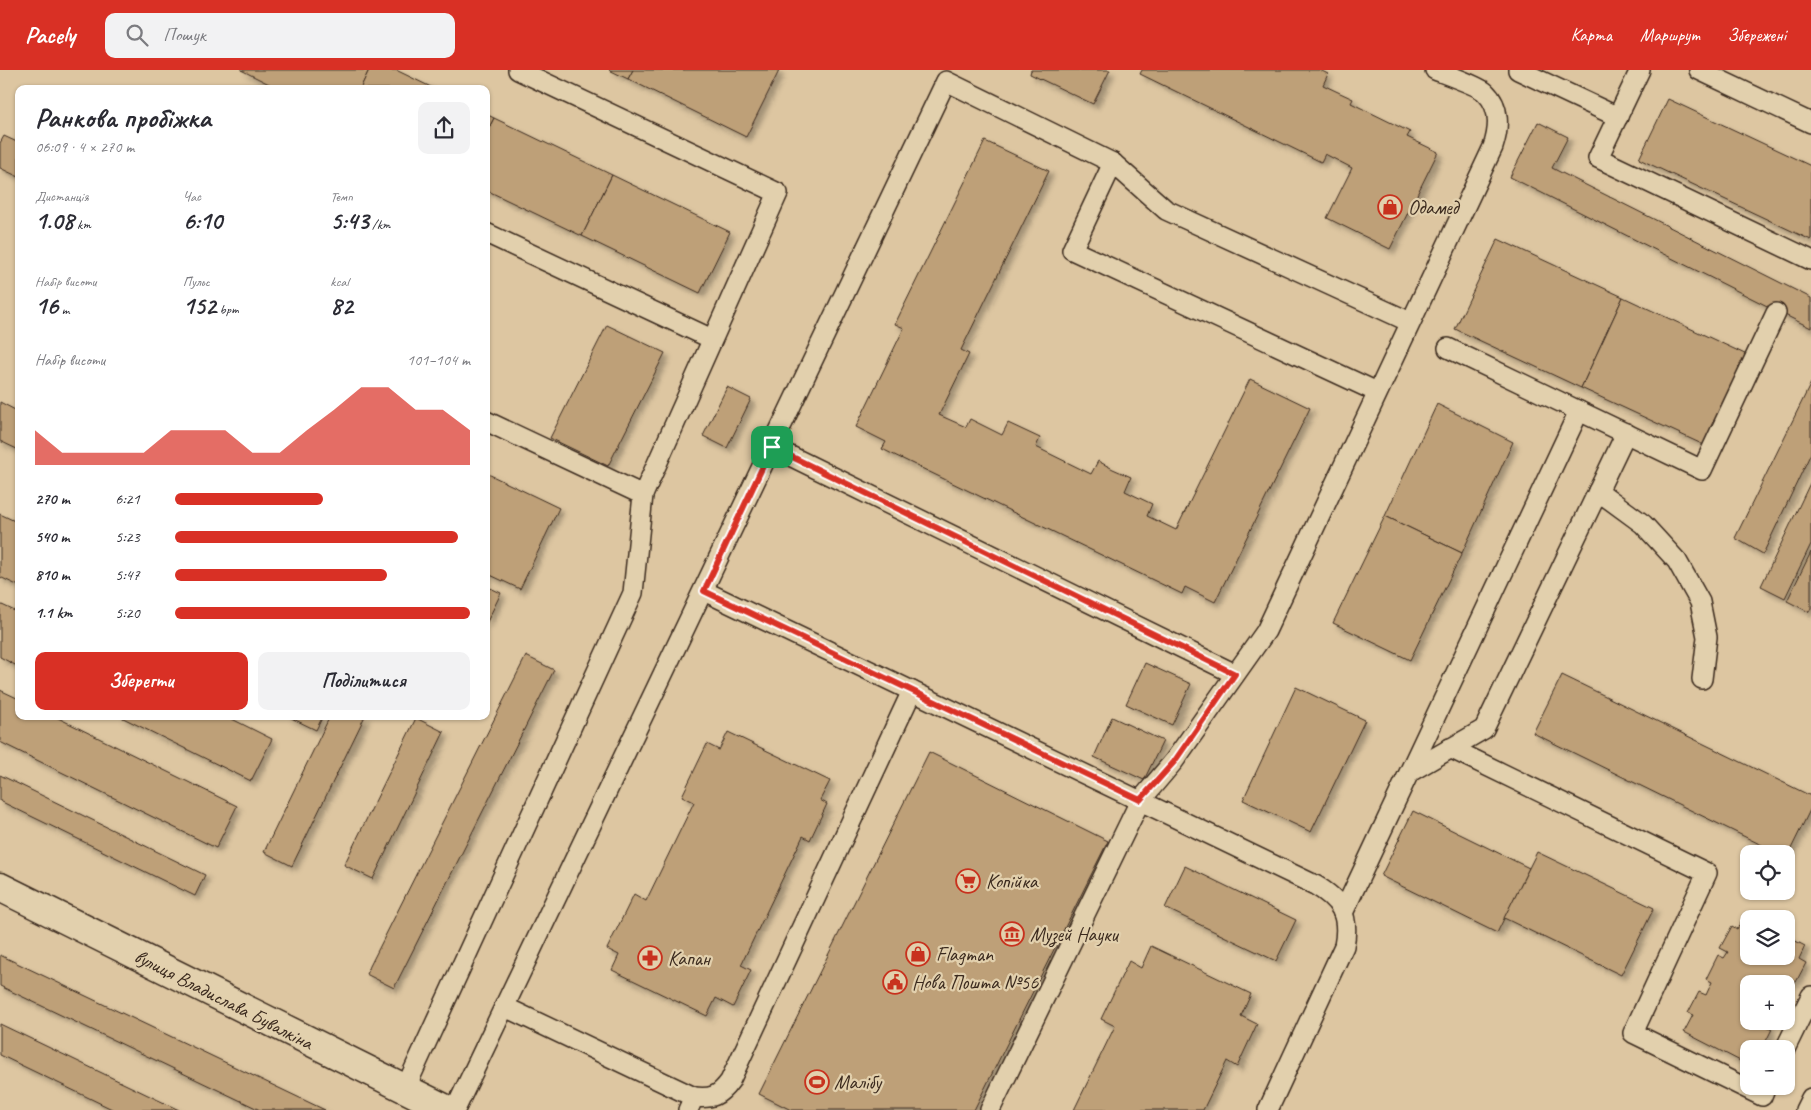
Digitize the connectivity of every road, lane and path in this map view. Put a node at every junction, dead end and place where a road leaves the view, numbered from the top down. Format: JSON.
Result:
{"nodes":[{"id":1,"x":518,"y":70,"type":"edge"},
{"id":2,"x":1435,"y":70,"type":"edge"},
{"id":3,"x":1518,"y":70,"type":"edge"},
{"id":4,"x":1640,"y":70,"type":"edge"},
{"id":5,"x":1699,"y":70,"type":"edge"},
{"id":6,"x":1618,"y":117,"type":"junction"},
{"id":7,"x":1811,"y":123,"type":"edge"},
{"id":8,"x":1113,"y":163,"type":"junction"},
{"id":9,"x":490,"y":235,"type":"edge"},
{"id":10,"x":1811,"y":260,"type":"edge"},
{"id":11,"x":1776,"y":313,"type":"dead end"},
{"id":12,"x":1410,"y":322,"type":"junction"},
{"id":13,"x":712,"y":339,"type":"junction"},
{"id":14,"x":1448,"y":348,"type":"dead end"},
{"id":15,"x":1378,"y":392,"type":"junction"},
{"id":16,"x":1579,"y":411,"type":"junction"},
{"id":17,"x":490,"y":423,"type":"edge"},
{"id":18,"x":1626,"y":433,"type":"junction"},
{"id":19,"x":772,"y":447,"type":"junction"},
{"id":20,"x":1598,"y":491,"type":"junction"},
{"id":21,"x":642,"y":495,"type":"junction"},
{"id":22,"x":704,"y":591,"type":"junction"},
{"id":23,"x":1235,"y":674,"type":"junction"},
{"id":24,"x":1702,"y":678,"type":"dead end"},
{"id":25,"x":912,"y":691,"type":"junction"},
{"id":26,"x":1450,"y":748,"type":"junction"},
{"id":27,"x":1410,"y":772,"type":"junction"},
{"id":28,"x":1140,"y":800,"type":"junction"},
{"id":29,"x":0,"y":887,"type":"edge"},
{"id":30,"x":1343,"y":913,"type":"junction"},
{"id":31,"x":1811,"y":996,"type":"edge"},
{"id":32,"x":505,"y":1006,"type":"junction"},
{"id":33,"x":1789,"y":1040,"type":"edge"},
{"id":34,"x":1740,"y":1085,"type":"edge"},
{"id":35,"x":405,"y":1089,"type":"junction"},
{"id":36,"x":1811,"y":1098,"type":"edge"},
{"id":37,"x":691,"y":1104,"type":"edge"},
{"id":38,"x":440,"y":1108,"type":"edge"},
{"id":39,"x":990,"y":1110,"type":"edge"},
{"id":40,"x":1268,"y":1110,"type":"edge"},
{"id":41,"x":1805,"y":1110,"type":"edge"}],
"edges":[{"from":1,"to":13,"type":"lane"},
{"from":2,"to":12,"type":"lane"},
{"from":3,"to":6,"type":"lane"},
{"from":4,"to":6,"type":"lane"},
{"from":5,"to":7,"type":"lane"},
{"from":6,"to":10,"type":"lane"},
{"from":8,"to":12,"type":"lane"},
{"from":8,"to":15,"type":"lane"},
{"from":8,"to":19,"type":"lane"},
{"from":9,"to":13,"type":"lane"},
{"from":11,"to":18,"type":"lane"},
{"from":12,"to":15,"type":"lane"},
{"from":13,"to":21,"type":"lane"},
{"from":14,"to":16,"type":"lane"},
{"from":15,"to":23,"type":"lane"},
{"from":16,"to":18,"type":"lane"},
{"from":16,"to":27,"type":"lane"},
{"from":17,"to":21,"type":"lane"},
{"from":18,"to":20,"type":"lane"},
{"from":19,"to":22,"type":"lane"},
{"from":19,"to":23,"type":"lane"},
{"from":20,"to":24,"type":"lane"},
{"from":20,"to":26,"type":"lane"},
{"from":21,"to":35,"type":"lane"},
{"from":22,"to":25,"type":"lane"},
{"from":22,"to":32,"type":"lane"},
{"from":23,"to":28,"type":"lane"},
{"from":25,"to":28,"type":"lane"},
{"from":25,"to":37,"type":"lane"},
{"from":26,"to":27,"type":"lane"},
{"from":26,"to":34,"type":"lane"},
{"from":27,"to":30,"type":"lane"},
{"from":28,"to":30,"type":"lane"},
{"from":28,"to":39,"type":"lane"},
{"from":29,"to":35,"type":"street","name":"вулиця Владислава Бувалкіна"},
{"from":30,"to":40,"type":"lane"},
{"from":31,"to":33,"type":"lane"},
{"from":32,"to":37,"type":"lane"},
{"from":32,"to":38,"type":"lane"},
{"from":35,"to":38,"type":"street","name":"вулиця Владислава Бувалкіна"},
{"from":36,"to":41,"type":"lane"}]}
